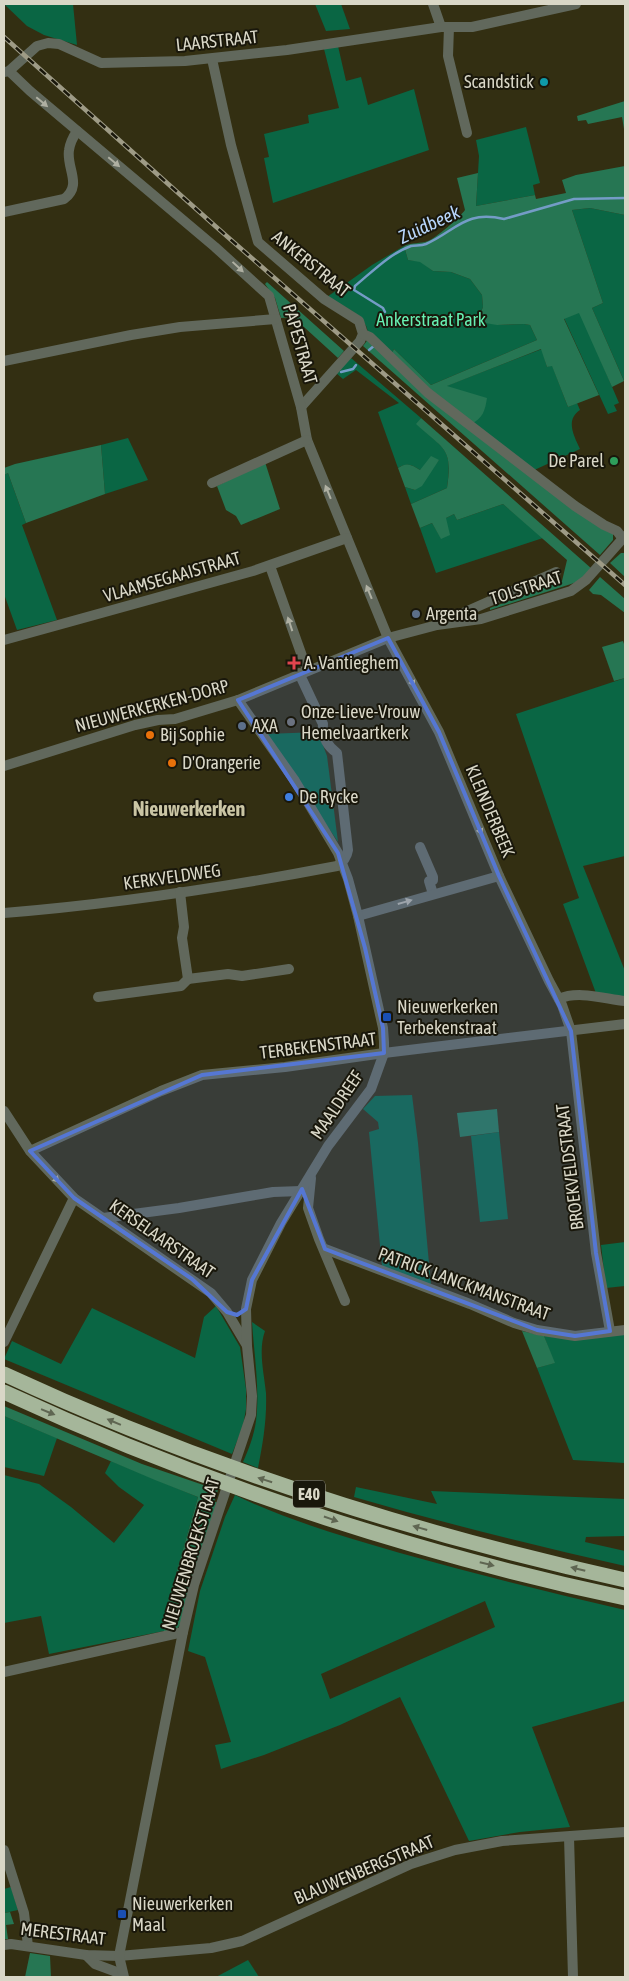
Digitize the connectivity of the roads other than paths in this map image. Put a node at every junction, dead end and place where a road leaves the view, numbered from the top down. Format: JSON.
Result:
{"nodes":[{"id":1,"x":433,"y":4,"type":"edge"},
{"id":2,"x":576,"y":4,"type":"edge"},
{"id":3,"x":445,"y":27,"type":"junction"},
{"id":4,"x":212,"y":59,"type":"junction"},
{"id":5,"x":6,"y":72,"type":"edge"},
{"id":6,"x":77,"y":131,"type":"junction"},
{"id":7,"x":467,"y":133,"type":"dead end"},
{"id":8,"x":4,"y":212,"type":"edge"},
{"id":9,"x":276,"y":319,"type":"junction"},
{"id":10,"x":363,"y":334,"type":"junction"},
{"id":11,"x":4,"y":361,"type":"edge"},
{"id":12,"x":301,"y":407,"type":"junction"},
{"id":13,"x":307,"y":440,"type":"junction"},
{"id":14,"x":212,"y":483,"type":"dead end"},
{"id":15,"x":624,"y":537,"type":"edge"},
{"id":16,"x":347,"y":538,"type":"junction"},
{"id":17,"x":270,"y":566,"type":"junction"},
{"id":18,"x":556,"y":572,"type":"dead end"},
{"id":19,"x":437,"y":625,"type":"junction"},
{"id":20,"x":388,"y":638,"type":"junction"},
{"id":21,"x":4,"y":640,"type":"edge"},
{"id":22,"x":303,"y":672,"type":"junction"},
{"id":23,"x":238,"y":700,"type":"junction"},
{"id":24,"x":5,"y":763,"type":"edge"},
{"id":25,"x":420,"y":847,"type":"dead end"},
{"id":26,"x":342,"y":863,"type":"junction"},
{"id":27,"x":499,"y":876,"type":"junction"},
{"id":28,"x":180,"y":892,"type":"junction"},
{"id":29,"x":433,"y":894,"type":"junction"},
{"id":30,"x":4,"y":913,"type":"edge"},
{"id":31,"x":358,"y":916,"type":"junction"},
{"id":32,"x":289,"y":969,"type":"dead end"},
{"id":33,"x":188,"y":979,"type":"junction"},
{"id":34,"x":98,"y":997,"type":"dead end"},
{"id":35,"x":559,"y":999,"type":"junction"},
{"id":36,"x":625,"y":1001,"type":"edge"},
{"id":37,"x":625,"y":1024,"type":"edge"},
{"id":38,"x":571,"y":1031,"type":"junction"},
{"id":39,"x":384,"y":1053,"type":"junction"},
{"id":40,"x":4,"y":1110,"type":"edge"},
{"id":41,"x":30,"y":1151,"type":"junction"},
{"id":42,"x":311,"y":1174,"type":"junction"},
{"id":43,"x":301,"y":1191,"type":"junction"},
{"id":44,"x":74,"y":1198,"type":"junction"},
{"id":45,"x":103,"y":1218,"type":"junction"},
{"id":46,"x":324,"y":1249,"type":"junction"},
{"id":47,"x":345,"y":1301,"type":"dead end"},
{"id":48,"x":246,"y":1309,"type":"junction"},
{"id":49,"x":227,"y":1312,"type":"junction"},
{"id":50,"x":625,"y":1330,"type":"edge"},
{"id":51,"x":610,"y":1331,"type":"junction"},
{"id":52,"x":4,"y":1342,"type":"edge"},
{"id":53,"x":247,"y":1346,"type":"junction"},
{"id":54,"x":4,"y":1374,"type":"edge"},
{"id":55,"x":4,"y":1392,"type":"edge"},
{"id":56,"x":625,"y":1580,"type":"edge"},
{"id":57,"x":625,"y":1598,"type":"edge"},
{"id":58,"x":183,"y":1632,"type":"junction"},
{"id":59,"x":4,"y":1672,"type":"edge"},
{"id":60,"x":625,"y":1832,"type":"edge"},
{"id":61,"x":569,"y":1837,"type":"junction"},
{"id":62,"x":4,"y":1850,"type":"edge"},
{"id":63,"x":4,"y":1945,"type":"edge"},
{"id":64,"x":28,"y":1946,"type":"junction"},
{"id":65,"x":86,"y":1955,"type":"junction"},
{"id":66,"x":119,"y":1956,"type":"junction"},
{"id":67,"x":123,"y":1976,"type":"edge"},
{"id":68,"x":573,"y":1977,"type":"edge"}],
"edges":[{"from":1,"to":3,"type":"street"},
{"from":2,"to":3,"type":"street","name":"LAARSTRAAT"},
{"from":3,"to":4,"type":"street","name":"LAARSTRAAT"},
{"from":3,"to":7,"type":"street"},
{"from":4,"to":5,"type":"street","name":"LAARSTRAAT"},
{"from":4,"to":10,"type":"street","name":"ANKERSTRAAT"},
{"from":5,"to":6,"type":"street","name":"PAPESTRAAT","one_way":true},
{"from":6,"to":8,"type":"street"},
{"from":6,"to":9,"type":"street","name":"PAPESTRAAT","one_way":true},
{"from":9,"to":11,"type":"street"},
{"from":9,"to":12,"type":"street","name":"PAPESTRAAT"},
{"from":10,"to":12,"type":"street"},
{"from":10,"to":15,"type":"street","name":"ANKERSTRAAT"},
{"from":12,"to":13,"type":"street","name":"PAPESTRAAT"},
{"from":13,"to":14,"type":"street"},
{"from":16,"to":13,"type":"street","name":"PAPESTRAAT","one_way":true},
{"from":15,"to":19,"type":"street","name":"TOLSTRAAT"},
{"from":16,"to":17,"type":"street","name":"VLAAMSEGAAISTRAAT"},
{"from":20,"to":16,"type":"street","name":"PAPESTRAAT","one_way":true},
{"from":17,"to":21,"type":"street","name":"VLAAMSEGAAISTRAAT"},
{"from":22,"to":17,"type":"street","name":"MAALDREEF","one_way":true},
{"from":18,"to":19,"type":"street","name":"TOLSTRAAT"},
{"from":19,"to":20,"type":"street","name":"TOLSTRAAT"},
{"from":20,"to":22,"type":"street","name":"TOLSTRAAT"},
{"from":20,"to":27,"type":"street","name":"KLEINDERBEEK","one_way":true},
{"from":22,"to":23,"type":"street","name":"NIEUWERKERKEN-DORP"},
{"from":22,"to":26,"type":"street","name":"MAALDREEF"},
{"from":23,"to":24,"type":"street","name":"NIEUWERKERKEN-DORP"},
{"from":23,"to":26,"type":"street","name":"MAALDREEF"},
{"from":25,"to":29,"type":"street"},
{"from":26,"to":28,"type":"street","name":"KERKVELDWEG"},
{"from":26,"to":31,"type":"street","name":"MAALDREEF"},
{"from":27,"to":29,"type":"street"},
{"from":27,"to":35,"type":"street","name":"KLEINDERBEEK"},
{"from":28,"to":30,"type":"street","name":"KERKVELDWEG"},
{"from":28,"to":33,"type":"street"},
{"from":31,"to":29,"type":"street","one_way":true},
{"from":31,"to":39,"type":"street","name":"MAALDREEF"},
{"from":32,"to":33,"type":"street"},
{"from":33,"to":34,"type":"street"},
{"from":35,"to":36,"type":"street"},
{"from":35,"to":38,"type":"street","name":"BROEKVELDSTRAAT"},
{"from":37,"to":38,"type":"street","name":"TERBEKENSTRAAT"},
{"from":38,"to":39,"type":"street","name":"TERBEKENSTRAAT"},
{"from":38,"to":51,"type":"street","name":"BROEKVELDSTRAAT"},
{"from":39,"to":41,"type":"street","name":"TERBEKENSTRAAT"},
{"from":39,"to":42,"type":"street","name":"MAALDREEF"},
{"from":40,"to":41,"type":"street","name":"KERSELAARSTRAAT"},
{"from":41,"to":44,"type":"street","name":"KERSELAARSTRAAT","one_way":true},
{"from":42,"to":43,"type":"street","name":"NIEUWENBROEKSTRAAT"},
{"from":42,"to":46,"type":"street","name":"MAALDREEF"},
{"from":43,"to":45,"type":"street"},
{"from":43,"to":48,"type":"street","name":"NIEUWENBROEKSTRAAT"},
{"from":44,"to":45,"type":"street","name":"KERSELAARSTRAAT"},
{"from":44,"to":52,"type":"street"},
{"from":45,"to":49,"type":"street","name":"KERSELAARSTRAAT"},
{"from":46,"to":47,"type":"street","name":"MAALDREEF"},
{"from":46,"to":51,"type":"street","name":"PATRICK LANCKMANSTRAAT"},
{"from":48,"to":49,"type":"street"},
{"from":48,"to":53,"type":"street","name":"NIEUWENBROEKSTRAAT"},
{"from":49,"to":53,"type":"street","name":"KERSELAARSTRAAT"},
{"from":50,"to":51,"type":"street","name":"PATRICK LANCKMANSTRAAT"},
{"from":53,"to":58,"type":"street","name":"NIEUWENBROEKSTRAAT"},
{"from":56,"to":54,"type":"highway","number":"E40","one_way":true},
{"from":55,"to":57,"type":"highway","number":"E40","one_way":true},
{"from":58,"to":59,"type":"street"},
{"from":58,"to":66,"type":"street","name":"NIEUWENBROEKSTRAAT"},
{"from":60,"to":61,"type":"street","name":"BLAUWENBERGSTRAAT"},
{"from":61,"to":66,"type":"street","name":"BLAUWENBERGSTRAAT"},
{"from":61,"to":68,"type":"street"},
{"from":62,"to":64,"type":"street"},
{"from":63,"to":64,"type":"street","name":"MERESTRAAT"},
{"from":64,"to":65,"type":"street","name":"MERESTRAAT"},
{"from":65,"to":66,"type":"street","name":"MERESTRAAT"},
{"from":65,"to":67,"type":"street"},
{"from":66,"to":67,"type":"street"}]}
